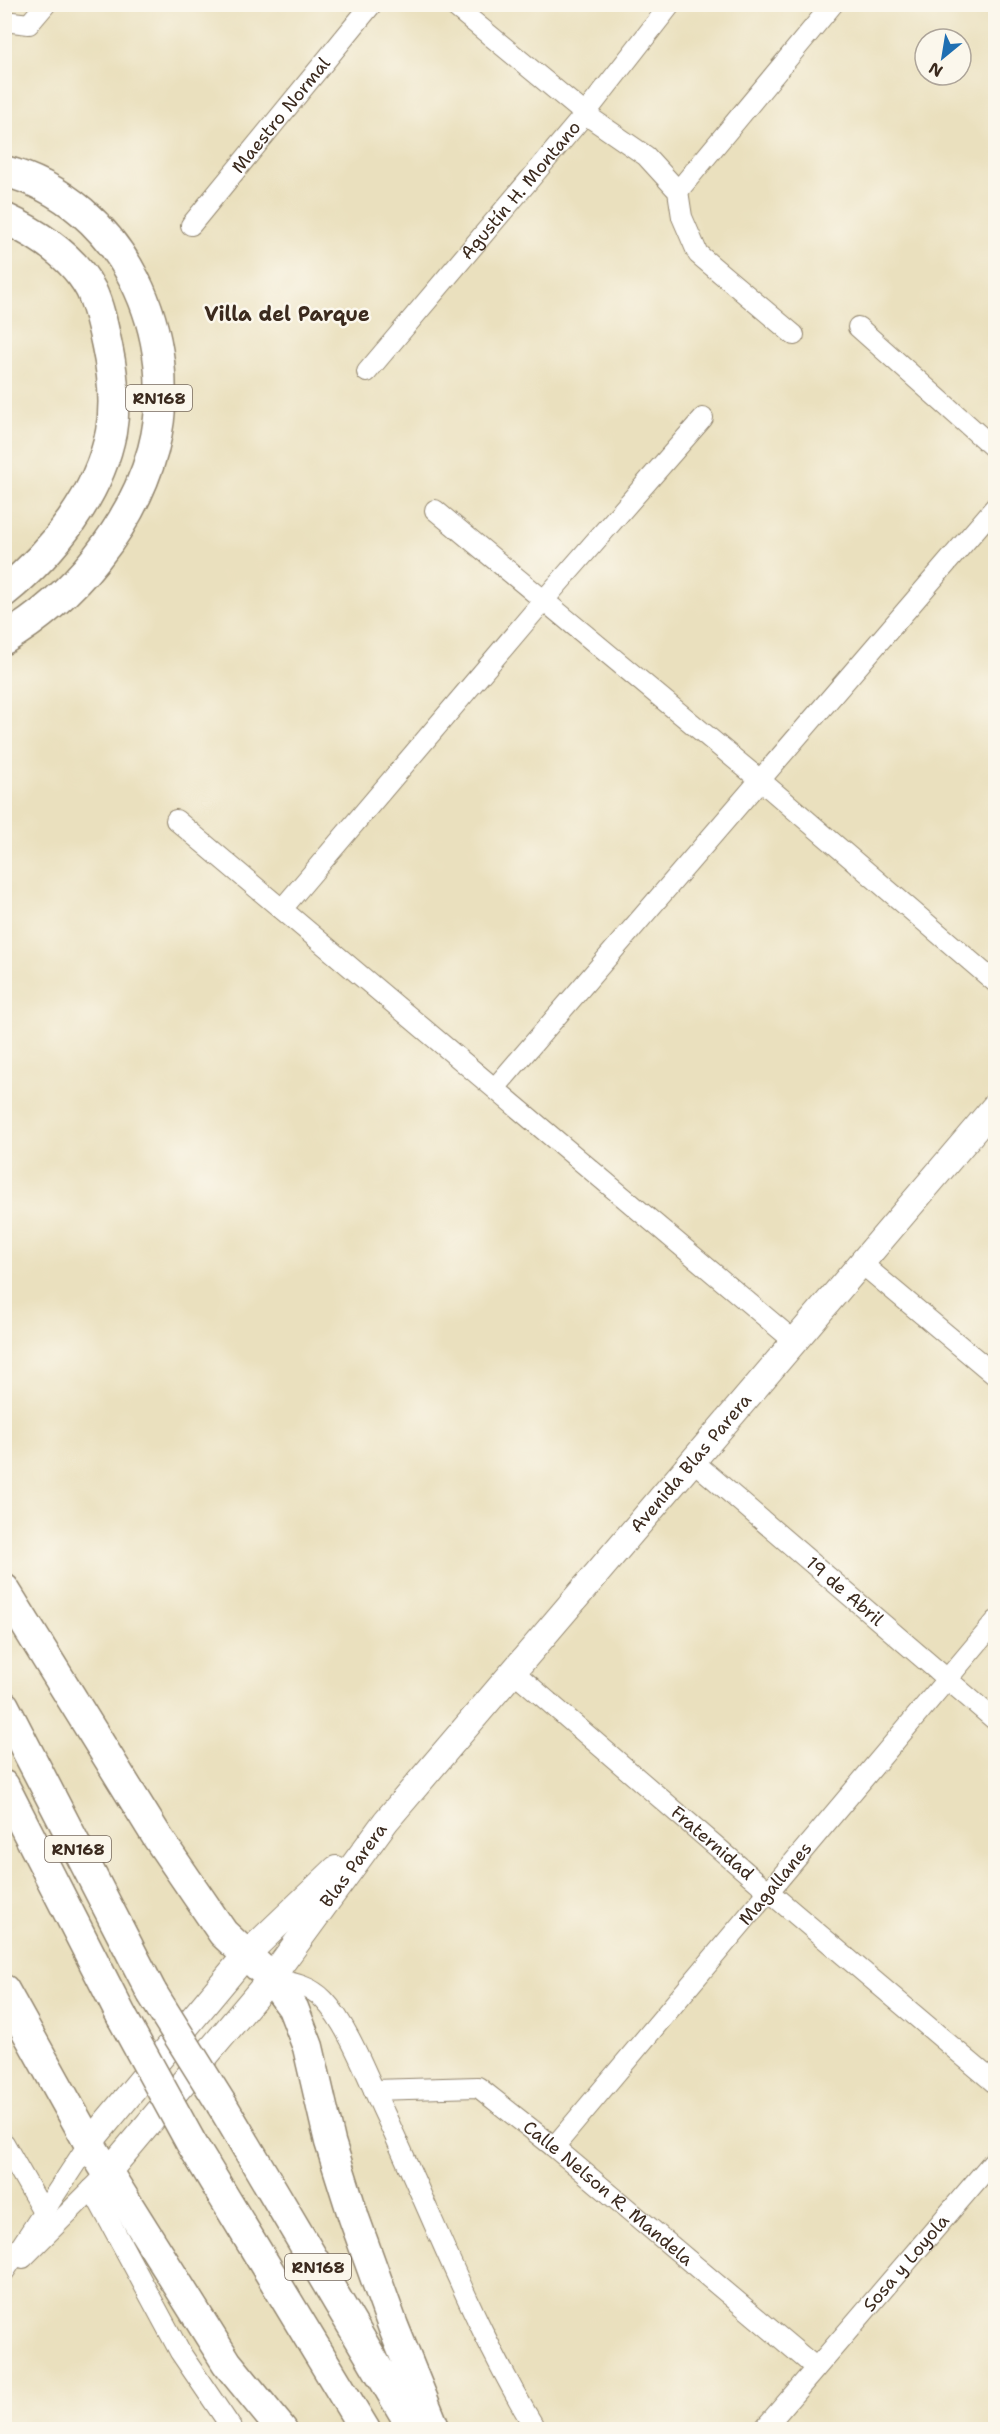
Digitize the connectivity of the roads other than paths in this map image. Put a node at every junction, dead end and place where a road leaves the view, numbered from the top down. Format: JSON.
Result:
{"nodes":[{"id":1,"x":46,"y":4,"type":"edge"},
{"id":2,"x":372,"y":4,"type":"edge"},
{"id":3,"x":452,"y":4,"type":"edge"},
{"id":4,"x":670,"y":4,"type":"edge"},
{"id":5,"x":833,"y":4,"type":"edge"},
{"id":6,"x":4,"y":21,"type":"edge"},
{"id":7,"x":585,"y":114,"type":"junction"},
{"id":8,"x":4,"y":171,"type":"edge"},
{"id":9,"x":678,"y":191,"type":"junction"},
{"id":10,"x":4,"y":218,"type":"edge"},
{"id":11,"x":191,"y":225,"type":"dead end"},
{"id":12,"x":858,"y":327,"type":"dead end"},
{"id":13,"x":794,"y":335,"type":"dead end"},
{"id":14,"x":367,"y":372,"type":"dead end"},
{"id":15,"x":703,"y":418,"type":"dead end"},
{"id":16,"x":996,"y":450,"type":"edge"},
{"id":17,"x":996,"y":506,"type":"edge"},
{"id":18,"x":435,"y":510,"type":"dead end"},
{"id":19,"x":4,"y":592,"type":"edge"},
{"id":20,"x":543,"y":600,"type":"junction"},
{"id":21,"x":4,"y":639,"type":"edge"},
{"id":22,"x":760,"y":780,"type":"junction"},
{"id":23,"x":176,"y":820,"type":"dead end"},
{"id":24,"x":282,"y":909,"type":"junction"},
{"id":25,"x":996,"y":983,"type":"edge"},
{"id":26,"x":495,"y":1088,"type":"junction"},
{"id":27,"x":996,"y":1105,"type":"edge"},
{"id":28,"x":861,"y":1263,"type":"junction"},
{"id":29,"x":794,"y":1341,"type":"junction"},
{"id":30,"x":996,"y":1376,"type":"edge"},
{"id":31,"x":693,"y":1461,"type":"junction"},
{"id":32,"x":4,"y":1589,"type":"edge"},
{"id":33,"x":996,"y":1621,"type":"edge"},
{"id":34,"x":514,"y":1672,"type":"junction"},
{"id":35,"x":945,"y":1679,"type":"junction"},
{"id":36,"x":4,"y":1706,"type":"edge"},
{"id":37,"x":996,"y":1721,"type":"edge"},
{"id":38,"x":4,"y":1786,"type":"edge"},
{"id":39,"x":386,"y":1821,"type":"junction"},
{"id":40,"x":768,"y":1891,"type":"junction"},
{"id":41,"x":245,"y":1956,"type":"junction"},
{"id":42,"x":271,"y":1978,"type":"junction"},
{"id":43,"x":4,"y":1990,"type":"edge"},
{"id":44,"x":996,"y":2084,"type":"edge"},
{"id":45,"x":374,"y":2090,"type":"junction"},
{"id":46,"x":4,"y":2143,"type":"edge"},
{"id":47,"x":89,"y":2143,"type":"junction"},
{"id":48,"x":554,"y":2147,"type":"junction"},
{"id":49,"x":996,"y":2158,"type":"edge"},
{"id":50,"x":100,"y":2181,"type":"junction"},
{"id":51,"x":44,"y":2212,"type":"junction"},
{"id":52,"x":4,"y":2272,"type":"edge"},
{"id":53,"x":4,"y":2277,"type":"edge"},
{"id":54,"x":816,"y":2367,"type":"junction"},
{"id":55,"x":233,"y":2430,"type":"edge"},
{"id":56,"x":282,"y":2430,"type":"edge"},
{"id":57,"x":365,"y":2430,"type":"edge"},
{"id":58,"x":414,"y":2430,"type":"edge"},
{"id":59,"x":435,"y":2430,"type":"edge"},
{"id":60,"x":536,"y":2430,"type":"edge"},
{"id":61,"x":763,"y":2430,"type":"edge"}],
"edges":[{"from":1,"to":6,"type":"street"},
{"from":2,"to":11,"type":"street","name":"Maestro Normal"},
{"from":3,"to":7,"type":"street"},
{"from":4,"to":7,"type":"street","name":"Agustín H. Montano"},
{"from":5,"to":9,"type":"street"},
{"from":7,"to":9,"type":"street"},
{"from":7,"to":14,"type":"street","name":"Agustín H. Montano"},
{"from":8,"to":21,"type":"highway","number":"RN168"},
{"from":9,"to":13,"type":"street"},
{"from":10,"to":19,"type":"highway","number":"RN168"},
{"from":12,"to":16,"type":"street"},
{"from":15,"to":20,"type":"street"},
{"from":17,"to":22,"type":"street"},
{"from":18,"to":20,"type":"street"},
{"from":20,"to":22,"type":"street"},
{"from":20,"to":24,"type":"street"},
{"from":22,"to":25,"type":"street"},
{"from":22,"to":26,"type":"street"},
{"from":23,"to":24,"type":"street"},
{"from":24,"to":26,"type":"street"},
{"from":26,"to":29,"type":"street"},
{"from":27,"to":28,"type":"main road","name":"Avenida Blas Parera"},
{"from":28,"to":29,"type":"main road","name":"Avenida Blas Parera"},
{"from":28,"to":30,"type":"street"},
{"from":29,"to":31,"type":"main road","name":"Avenida Blas Parera"},
{"from":31,"to":34,"type":"main road","name":"Avenida Blas Parera"},
{"from":31,"to":35,"type":"street","name":"19 de Abril"},
{"from":32,"to":41,"type":"highway"},
{"from":33,"to":35,"type":"street","name":"Magallanes"},
{"from":34,"to":39,"type":"main road","name":"Avenida Blas Parera"},
{"from":34,"to":40,"type":"street","name":"Fraternidad"},
{"from":35,"to":37,"type":"street","name":"19 de Abril"},
{"from":35,"to":40,"type":"street","name":"Magallanes"},
{"from":36,"to":58,"type":"highway","number":"RN168","bridge":true},
{"from":38,"to":57,"type":"highway","number":"RN168","bridge":true},
{"from":39,"to":41,"type":"main road","name":"Blas Parera"},
{"from":39,"to":42,"type":"main road","name":"Blas Parera"},
{"from":40,"to":44,"type":"street","name":"Fraternidad"},
{"from":40,"to":48,"type":"street","name":"Magallanes"},
{"from":41,"to":42,"type":"highway"},
{"from":41,"to":47,"type":"main road","name":"Blas Parera"},
{"from":42,"to":45,"type":"street"},
{"from":42,"to":50,"type":"main road","name":"Blas Parera"},
{"from":42,"to":59,"type":"highway"},
{"from":43,"to":47,"type":"highway"},
{"from":45,"to":48,"type":"street","name":"Calle Nelson R. Mandela"},
{"from":45,"to":60,"type":"street"},
{"from":46,"to":51,"type":"street"},
{"from":47,"to":50,"type":"highway"},
{"from":47,"to":51,"type":"street","name":"Blas Parera"},
{"from":48,"to":54,"type":"street","name":"Calle Nelson R. Mandela"},
{"from":49,"to":54,"type":"street","name":"Sosa y Loyola"},
{"from":50,"to":53,"type":"street","name":"Blas Parera"},
{"from":50,"to":55,"type":"street"},
{"from":50,"to":56,"type":"highway"},
{"from":51,"to":52,"type":"street","name":"Blas Parera"},
{"from":54,"to":61,"type":"street","name":"Sosa y Loyola"}]}
